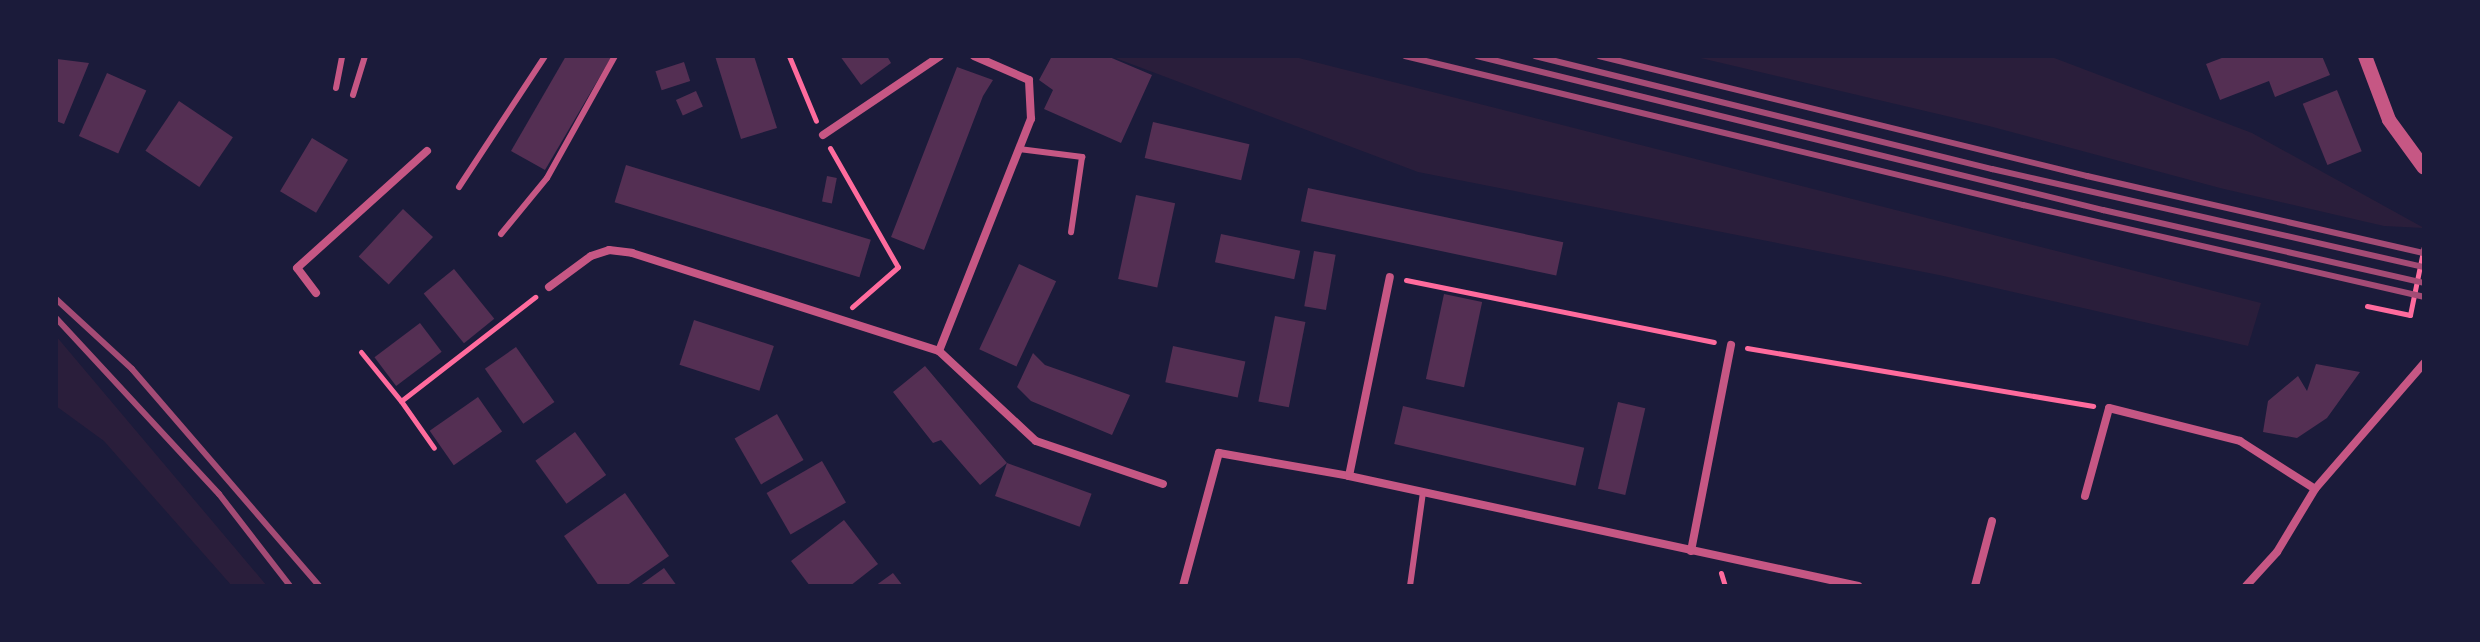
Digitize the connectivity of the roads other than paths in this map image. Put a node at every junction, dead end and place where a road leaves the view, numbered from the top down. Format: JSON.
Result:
{"nodes":[{"id":1,"x":342,"y":56,"type":"edge"},
{"id":2,"x":365,"y":56,"type":"edge"},
{"id":3,"x":545,"y":56,"type":"edge"},
{"id":4,"x":615,"y":56,"type":"edge"},
{"id":5,"x":940,"y":56,"type":"edge"},
{"id":6,"x":974,"y":56,"type":"edge"},
{"id":7,"x":2365,"y":56,"type":"edge"},
{"id":8,"x":336,"y":88,"type":"dead end"},
{"id":9,"x":353,"y":95,"type":"dead end"},
{"id":10,"x":823,"y":135,"type":"road end"},
{"id":11,"x":1019,"y":149,"type":"junction"},
{"id":12,"x":427,"y":151,"type":"dead end"},
{"id":13,"x":2424,"y":168,"type":"edge"},
{"id":14,"x":459,"y":187,"type":"dead end"},
{"id":15,"x":1071,"y":232,"type":"dead end"},
{"id":16,"x":501,"y":234,"type":"dead end"},
{"id":17,"x":1390,"y":277,"type":"dead end"},
{"id":18,"x":549,"y":287,"type":"road end"},
{"id":19,"x":316,"y":293,"type":"dead end"},
{"id":20,"x":1731,"y":345,"type":"dead end"},
{"id":21,"x":939,"y":351,"type":"junction"},
{"id":22,"x":2424,"y":363,"type":"edge"},
{"id":23,"x":1349,"y":476,"type":"junction"},
{"id":24,"x":1163,"y":484,"type":"dead end"},
{"id":25,"x":2315,"y":489,"type":"junction"},
{"id":26,"x":1423,"y":492,"type":"junction"},
{"id":27,"x":2085,"y":496,"type":"dead end"},
{"id":28,"x":1992,"y":521,"type":"dead end"},
{"id":29,"x":1691,"y":551,"type":"junction"},
{"id":30,"x":1183,"y":586,"type":"edge"},
{"id":31,"x":1410,"y":586,"type":"edge"},
{"id":32,"x":1858,"y":586,"type":"edge"},
{"id":33,"x":1975,"y":586,"type":"edge"},
{"id":34,"x":2246,"y":586,"type":"edge"}],
"edges":[{"from":1,"to":8,"type":"lane"},
{"from":2,"to":9,"type":"lane"},
{"from":3,"to":14,"type":"lane"},
{"from":4,"to":16,"type":"lane"},
{"from":5,"to":10,"type":"street"},
{"from":6,"to":11,"type":"street"},
{"from":7,"to":13,"type":"street"},
{"from":11,"to":15,"type":"lane"},
{"from":11,"to":21,"type":"street"},
{"from":12,"to":19,"type":"street"},
{"from":17,"to":23,"type":"street"},
{"from":18,"to":21,"type":"street"},
{"from":20,"to":29,"type":"street"},
{"from":21,"to":24,"type":"street"},
{"from":22,"to":25,"type":"street"},
{"from":23,"to":26,"type":"street"},
{"from":23,"to":30,"type":"street"},
{"from":25,"to":27,"type":"street"},
{"from":25,"to":34,"type":"street"},
{"from":26,"to":29,"type":"street"},
{"from":26,"to":31,"type":"lane"},
{"from":28,"to":33,"type":"street"},
{"from":29,"to":32,"type":"street"}]}
